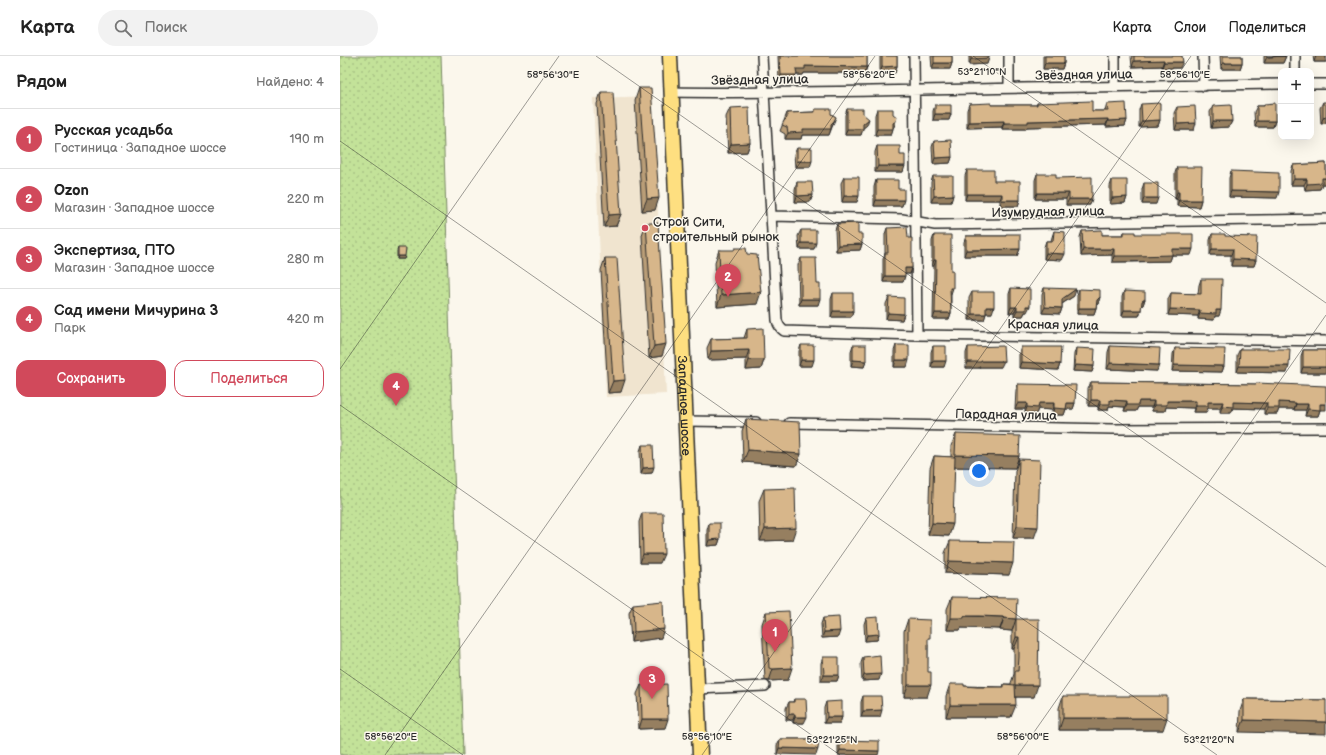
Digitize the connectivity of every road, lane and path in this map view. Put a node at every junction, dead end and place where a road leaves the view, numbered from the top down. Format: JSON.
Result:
{"nodes":[{"id":1,"x":670,"y":56,"type":"edge"},
{"id":2,"x":762,"y":56,"type":"edge"},
{"id":3,"x":914,"y":56,"type":"edge"},
{"id":4,"x":1009,"y":56,"type":"edge"},
{"id":5,"x":1115,"y":56,"type":"edge"},
{"id":6,"x":1203,"y":56,"type":"edge"},
{"id":7,"x":1295,"y":56,"type":"edge"},
{"id":8,"x":1295,"y":68,"type":"edge"},
{"id":9,"x":1278,"y":84,"type":"edge"},
{"id":10,"x":1314,"y":84,"type":"edge"},
{"id":11,"x":1326,"y":84,"type":"edge"},
{"id":12,"x":1115,"y":86,"type":"junction"},
{"id":13,"x":1204,"y":86,"type":"junction"},
{"id":14,"x":1009,"y":88,"type":"junction"},
{"id":15,"x":915,"y":90,"type":"junction"},
{"id":16,"x":671,"y":92,"type":"junction"},
{"id":17,"x":765,"y":92,"type":"junction"},
{"id":18,"x":772,"y":216,"type":"junction"},
{"id":19,"x":1326,"y":219,"type":"edge"},
{"id":20,"x":916,"y":222,"type":"junction"},
{"id":21,"x":917,"y":335,"type":"junction"},
{"id":22,"x":1326,"y":340,"type":"edge"},
{"id":23,"x":685,"y":421,"type":"junction"},
{"id":24,"x":765,"y":422,"type":"edge"},
{"id":25,"x":780,"y":423,"type":"edge"},
{"id":26,"x":1326,"y":428,"type":"edge"},
{"id":27,"x":765,"y":686,"type":"dead end"},
{"id":28,"x":697,"y":689,"type":"junction"},
{"id":29,"x":700,"y":755,"type":"edge"}],
"edges":[{"from":1,"to":16,"type":"main road","name":"Западное шоссе"},
{"from":2,"to":17,"type":"street"},
{"from":3,"to":15,"type":"street"},
{"from":4,"to":14,"type":"street"},
{"from":5,"to":12,"type":"street"},
{"from":6,"to":13,"type":"street"},
{"from":7,"to":8,"type":"street"},
{"from":9,"to":13,"type":"street","name":"Звёздная улица"},
{"from":10,"to":11,"type":"street"},
{"from":12,"to":13,"type":"street","name":"Звёздная улица"},
{"from":12,"to":14,"type":"street","name":"Звёздная улица"},
{"from":14,"to":15,"type":"street","name":"Звёздная улица"},
{"from":15,"to":17,"type":"street","name":"Звёздная улица"},
{"from":15,"to":20,"type":"street"},
{"from":16,"to":17,"type":"street","name":"Звёздная улица"},
{"from":16,"to":23,"type":"main road","name":"Западное шоссе"},
{"from":17,"to":18,"type":"street"},
{"from":18,"to":20,"type":"street","name":"Изумрудная улица"},
{"from":18,"to":21,"type":"street","name":"Красная улица"},
{"from":19,"to":20,"type":"street","name":"Изумрудная улица"},
{"from":20,"to":21,"type":"street"},
{"from":21,"to":22,"type":"street","name":"Красная улица"},
{"from":23,"to":24,"type":"street"},
{"from":23,"to":28,"type":"main road","name":"Западное шоссе"},
{"from":25,"to":26,"type":"street","name":"Парадная улица"},
{"from":27,"to":28,"type":"street"},
{"from":28,"to":29,"type":"main road","name":"Западное шоссе"}]}
